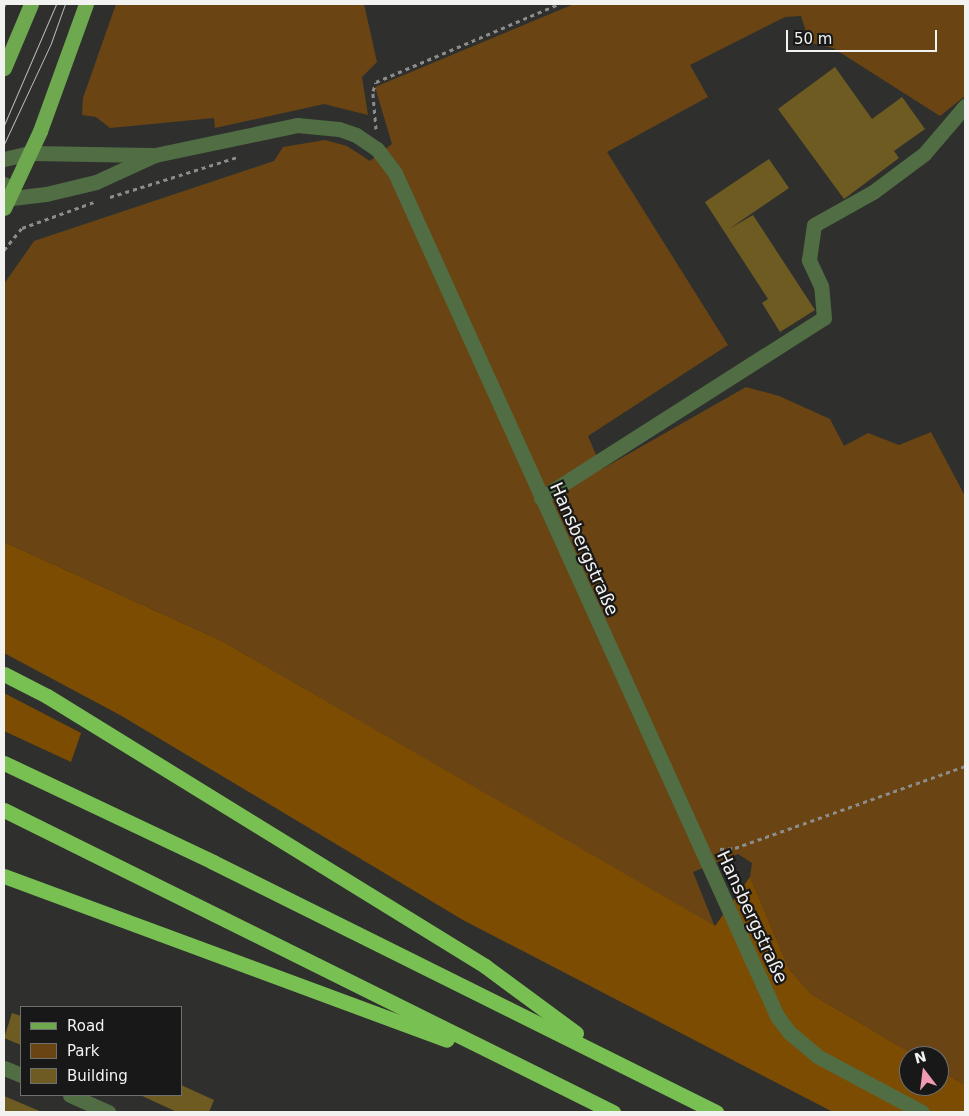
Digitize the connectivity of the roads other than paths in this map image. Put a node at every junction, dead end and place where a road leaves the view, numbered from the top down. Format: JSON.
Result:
{"nodes":[{"id":1,"x":31,"y":4,"type":"edge"},
{"id":2,"x":86,"y":4,"type":"edge"},
{"id":3,"x":4,"y":68,"type":"edge"},
{"id":4,"x":965,"y":106,"type":"edge"},
{"id":5,"x":30,"y":153,"type":"junction"},
{"id":6,"x":155,"y":155,"type":"junction"},
{"id":7,"x":4,"y":159,"type":"edge"},
{"id":8,"x":4,"y":184,"type":"edge"},
{"id":9,"x":6,"y":202,"type":"edge"},
{"id":10,"x":541,"y":498,"type":"junction"},
{"id":11,"x":4,"y":674,"type":"edge"},
{"id":12,"x":4,"y":763,"type":"edge"},
{"id":13,"x":4,"y":810,"type":"edge"},
{"id":14,"x":4,"y":876,"type":"edge"},
{"id":15,"x":607,"y":1056,"type":"junction"},
{"id":16,"x":517,"y":1065,"type":"junction"},
{"id":17,"x":4,"y":1068,"type":"edge"},
{"id":18,"x":20,"y":1075,"type":"edge"},
{"id":19,"x":72,"y":1096,"type":"edge"},
{"id":20,"x":108,"y":1112,"type":"edge"},
{"id":21,"x":613,"y":1112,"type":"edge"},
{"id":22,"x":716,"y":1112,"type":"edge"},
{"id":23,"x":922,"y":1112,"type":"edge"}],
"edges":[{"from":1,"to":3,"type":"main road"},
{"from":2,"to":5,"type":"main road"},
{"from":4,"to":10,"type":"street"},
{"from":5,"to":6,"type":"street","name":"Hansbergstraße"},
{"from":5,"to":7,"type":"street","name":"Hansbergstraße"},
{"from":5,"to":9,"type":"main road"},
{"from":6,"to":9,"type":"street","name":"Hansbergstraße"},
{"from":6,"to":10,"type":"street","name":"Hansbergstraße"},
{"from":8,"to":9,"type":"street"},
{"from":10,"to":23,"type":"street","name":"Hansbergstraße"},
{"from":11,"to":15,"type":"highway"},
{"from":12,"to":15,"type":"highway"},
{"from":13,"to":16,"type":"highway"},
{"from":14,"to":16,"type":"highway"},
{"from":15,"to":22,"type":"highway"},
{"from":16,"to":21,"type":"highway"},
{"from":17,"to":18,"type":"street"},
{"from":19,"to":20,"type":"street"}]}
